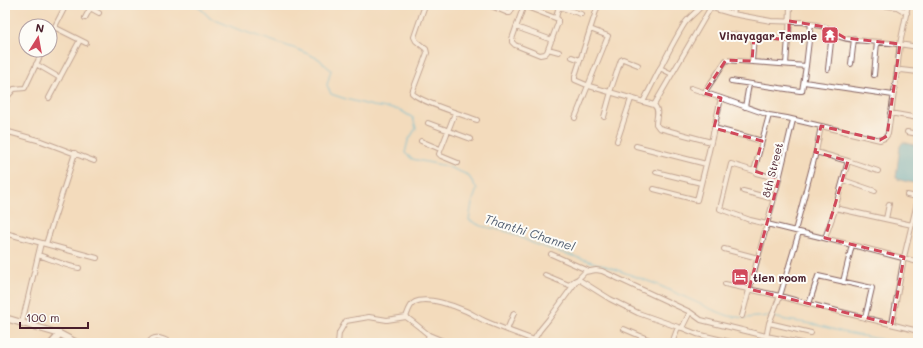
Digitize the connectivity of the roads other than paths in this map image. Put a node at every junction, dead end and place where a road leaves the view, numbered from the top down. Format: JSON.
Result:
{"nodes":[{"id":1,"x":66,"y":5,"type":"edge"},
{"id":2,"x":425,"y":5,"type":"edge"},
{"id":3,"x":489,"y":5,"type":"edge"},
{"id":4,"x":514,"y":5,"type":"edge"},
{"id":5,"x":524,"y":5,"type":"edge"},
{"id":6,"x":598,"y":5,"type":"edge"},
{"id":7,"x":703,"y":5,"type":"edge"},
{"id":8,"x":735,"y":5,"type":"edge"},
{"id":9,"x":790,"y":5,"type":"edge"},
{"id":10,"x":879,"y":5,"type":"edge"},
{"id":11,"x":908,"y":5,"type":"edge"},
{"id":12,"x":559,"y":6,"type":"edge"},
{"id":13,"x":91,"y":7,"type":"edge"},
{"id":14,"x":711,"y":7,"type":"junction"},
{"id":15,"x":99,"y":13,"type":"dead end"},
{"id":16,"x":907,"y":13,"type":"junction"},
{"id":17,"x":580,"y":14,"type":"dead end"},
{"id":18,"x":733,"y":14,"type":"junction"},
{"id":19,"x":85,"y":18,"type":"dead end"},
{"id":20,"x":556,"y":18,"type":"junction"},
{"id":21,"x":58,"y":20,"type":"edge"},
{"id":22,"x":789,"y":21,"type":"junction"},
{"id":23,"x":811,"y":23,"type":"junction"},
{"id":24,"x":516,"y":27,"type":"junction"},
{"id":25,"x":58,"y":29,"type":"edge"},
{"id":26,"x":590,"y":29,"type":"junction"},
{"id":27,"x":832,"y":33,"type":"junction"},
{"id":28,"x":729,"y":34,"type":"dead end"},
{"id":29,"x":754,"y":36,"type":"junction"},
{"id":30,"x":788,"y":38,"type":"junction"},
{"id":31,"x":854,"y":39,"type":"junction"},
{"id":32,"x":80,"y":40,"type":"junction"},
{"id":33,"x":552,"y":40,"type":"junction"},
{"id":34,"x":877,"y":42,"type":"junction"},
{"id":35,"x":86,"y":43,"type":"dead end"},
{"id":36,"x":900,"y":44,"type":"junction"},
{"id":37,"x":918,"y":47,"type":"edge"},
{"id":38,"x":548,"y":49,"type":"junction"},
{"id":39,"x":559,"y":52,"type":"dead end"},
{"id":40,"x":572,"y":57,"type":"dead end"},
{"id":41,"x":39,"y":58,"type":"edge"},
{"id":42,"x":580,"y":60,"type":"junction"},
{"id":43,"x":752,"y":61,"type":"junction"},
{"id":44,"x":36,"y":64,"type":"junction"},
{"id":45,"x":786,"y":64,"type":"junction"},
{"id":46,"x":851,"y":64,"type":"dead end"},
{"id":47,"x":638,"y":65,"type":"dead end"},
{"id":48,"x":806,"y":66,"type":"junction"},
{"id":49,"x":660,"y":68,"type":"junction"},
{"id":50,"x":828,"y":69,"type":"dead end"},
{"id":51,"x":897,"y":72,"type":"junction"},
{"id":52,"x":918,"y":72,"type":"edge"},
{"id":53,"x":672,"y":74,"type":"junction"},
{"id":54,"x":874,"y":75,"type":"dead end"},
{"id":55,"x":60,"y":78,"type":"junction"},
{"id":56,"x":731,"y":82,"type":"dead end"},
{"id":57,"x":804,"y":82,"type":"junction"},
{"id":58,"x":749,"y":84,"type":"junction"},
{"id":59,"x":589,"y":86,"type":"junction"},
{"id":60,"x":691,"y":88,"type":"dead end"},
{"id":61,"x":610,"y":92,"type":"junction"},
{"id":62,"x":704,"y":93,"type":"junction"},
{"id":63,"x":893,"y":95,"type":"junction"},
{"id":64,"x":49,"y":98,"type":"dead end"},
{"id":65,"x":631,"y":98,"type":"junction"},
{"id":66,"x":721,"y":98,"type":"junction"},
{"id":67,"x":644,"y":102,"type":"junction"},
{"id":68,"x":654,"y":105,"type":"junction"},
{"id":69,"x":746,"y":107,"type":"junction"},
{"id":70,"x":5,"y":109,"type":"edge"},
{"id":71,"x":455,"y":112,"type":"junction"},
{"id":72,"x":890,"y":113,"type":"junction"},
{"id":73,"x":769,"y":115,"type":"junction"},
{"id":74,"x":604,"y":117,"type":"dead end"},
{"id":75,"x":575,"y":118,"type":"dead end"},
{"id":76,"x":918,"y":118,"type":"edge"},
{"id":77,"x":477,"y":120,"type":"dead end"},
{"id":78,"x":793,"y":120,"type":"junction"},
{"id":79,"x":428,"y":123,"type":"dead end"},
{"id":80,"x":822,"y":126,"type":"junction"},
{"id":81,"x":714,"y":128,"type":"junction"},
{"id":82,"x":5,"y":131,"type":"edge"},
{"id":83,"x":448,"y":131,"type":"junction"},
{"id":84,"x":907,"y":132,"type":"dead end"},
{"id":85,"x":918,"y":134,"type":"edge"},
{"id":86,"x":471,"y":139,"type":"dead end"},
{"id":87,"x":421,"y":141,"type":"dead end"},
{"id":88,"x":617,"y":141,"type":"dead end"},
{"id":89,"x":762,"y":141,"type":"junction"},
{"id":90,"x":711,"y":142,"type":"junction"},
{"id":91,"x":636,"y":146,"type":"dead end"},
{"id":92,"x":440,"y":149,"type":"junction"},
{"id":93,"x":816,"y":152,"type":"junction"},
{"id":94,"x":76,"y":153,"type":"junction"},
{"id":95,"x":94,"y":161,"type":"dead end"},
{"id":96,"x":848,"y":161,"type":"junction"},
{"id":97,"x":458,"y":163,"type":"dead end"},
{"id":98,"x":706,"y":164,"type":"junction"},
{"id":99,"x":754,"y":171,"type":"junction"},
{"id":100,"x":878,"y":171,"type":"dead end"},
{"id":101,"x":656,"y":172,"type":"dead end"},
{"id":102,"x":779,"y":179,"type":"junction"},
{"id":103,"x":843,"y":180,"type":"junction"},
{"id":104,"x":701,"y":183,"type":"junction"},
{"id":105,"x":654,"y":189,"type":"dead end"},
{"id":106,"x":743,"y":191,"type":"dead end"},
{"id":107,"x":875,"y":191,"type":"dead end"},
{"id":108,"x":907,"y":195,"type":"dead end"},
{"id":109,"x":774,"y":199,"type":"junction"},
{"id":110,"x":889,"y":204,"type":"dead end"},
{"id":111,"x":835,"y":208,"type":"junction"},
{"id":112,"x":886,"y":219,"type":"junction"},
{"id":113,"x":766,"y":224,"type":"junction"},
{"id":114,"x":912,"y":225,"type":"junction"},
{"id":115,"x":797,"y":231,"type":"junction"},
{"id":116,"x":5,"y":233,"type":"edge"},
{"id":117,"x":825,"y":238,"type":"junction"},
{"id":118,"x":44,"y":244,"type":"junction"},
{"id":119,"x":852,"y":244,"type":"junction"},
{"id":120,"x":724,"y":249,"type":"dead end"},
{"id":121,"x":551,"y":254,"type":"dead end"},
{"id":122,"x":38,"y":255,"type":"junction"},
{"id":123,"x":904,"y":257,"type":"junction"},
{"id":124,"x":97,"y":258,"type":"dead end"},
{"id":125,"x":758,"y":258,"type":"junction"},
{"id":126,"x":918,"y":262,"type":"edge"},
{"id":127,"x":79,"y":268,"type":"dead end"},
{"id":128,"x":590,"y":271,"type":"junction"},
{"id":129,"x":545,"y":275,"type":"dead end"},
{"id":130,"x":578,"y":279,"type":"junction"},
{"id":131,"x":843,"y":282,"type":"junction"},
{"id":132,"x":725,"y":284,"type":"dead end"},
{"id":133,"x":750,"y":289,"type":"junction"},
{"id":134,"x":780,"y":296,"type":"junction"},
{"id":135,"x":809,"y":304,"type":"junction"},
{"id":136,"x":690,"y":312,"type":"junction"},
{"id":137,"x":514,"y":313,"type":"dead end"},
{"id":138,"x":742,"y":316,"type":"dead end"},
{"id":139,"x":406,"y":317,"type":"junction"},
{"id":140,"x":5,"y":318,"type":"edge"},
{"id":141,"x":865,"y":318,"type":"junction"},
{"id":142,"x":22,"y":323,"type":"junction"},
{"id":143,"x":770,"y":323,"type":"junction"},
{"id":144,"x":892,"y":324,"type":"junction"},
{"id":145,"x":680,"y":328,"type":"junction"},
{"id":146,"x":624,"y":329,"type":"dead end"},
{"id":147,"x":507,"y":330,"type":"junction"},
{"id":148,"x":918,"y":331,"type":"edge"},
{"id":149,"x":811,"y":333,"type":"dead end"},
{"id":150,"x":60,"y":334,"type":"junction"},
{"id":151,"x":429,"y":335,"type":"junction"},
{"id":152,"x":766,"y":336,"type":"junction"},
{"id":153,"x":533,"y":342,"type":"edge"},
{"id":154,"x":52,"y":343,"type":"edge"},
{"id":155,"x":77,"y":343,"type":"edge"},
{"id":156,"x":150,"y":343,"type":"edge"},
{"id":157,"x":172,"y":343,"type":"edge"},
{"id":158,"x":338,"y":343,"type":"edge"},
{"id":159,"x":426,"y":343,"type":"edge"},
{"id":160,"x":448,"y":343,"type":"edge"},
{"id":161,"x":657,"y":343,"type":"edge"},
{"id":162,"x":672,"y":343,"type":"edge"},
{"id":163,"x":735,"y":343,"type":"edge"},
{"id":164,"x":765,"y":343,"type":"edge"},
{"id":165,"x":802,"y":343,"type":"edge"}],
"edges":[{"from":1,"to":21,"type":"street"},
{"from":2,"to":71,"type":"street"},
{"from":3,"to":4,"type":"street"},
{"from":5,"to":20,"type":"street"},
{"from":5,"to":24,"type":"street"},
{"from":6,"to":26,"type":"street"},
{"from":7,"to":14,"type":"street"},
{"from":7,"to":49,"type":"street"},
{"from":8,"to":18,"type":"street"},
{"from":9,"to":22,"type":"street"},
{"from":10,"to":16,"type":"street"},
{"from":11,"to":16,"type":"street"},
{"from":12,"to":17,"type":"street"},
{"from":12,"to":20,"type":"street"},
{"from":13,"to":15,"type":"street"},
{"from":13,"to":19,"type":"street"},
{"from":14,"to":18,"type":"street"},
{"from":14,"to":53,"type":"street"},
{"from":16,"to":36,"type":"street"},
{"from":18,"to":22,"type":"street"},
{"from":20,"to":33,"type":"street"},
{"from":22,"to":23,"type":"street"},
{"from":22,"to":30,"type":"street"},
{"from":23,"to":27,"type":"street"},
{"from":23,"to":48,"type":"street"},
{"from":24,"to":33,"type":"street"},
{"from":24,"to":38,"type":"street"},
{"from":25,"to":32,"type":"street"},
{"from":26,"to":42,"type":"street"},
{"from":26,"to":59,"type":"street"},
{"from":27,"to":31,"type":"street"},
{"from":27,"to":50,"type":"street"},
{"from":28,"to":29,"type":"street"},
{"from":29,"to":30,"type":"street"},
{"from":29,"to":43,"type":"street"},
{"from":30,"to":45,"type":"street"},
{"from":31,"to":34,"type":"street"},
{"from":31,"to":46,"type":"street"},
{"from":32,"to":35,"type":"street"},
{"from":32,"to":55,"type":"street"},
{"from":33,"to":38,"type":"street"},
{"from":34,"to":36,"type":"street"},
{"from":34,"to":54,"type":"street"},
{"from":36,"to":37,"type":"street"},
{"from":36,"to":51,"type":"street"},
{"from":38,"to":39,"type":"street"},
{"from":40,"to":42,"type":"street"},
{"from":41,"to":44,"type":"street"},
{"from":42,"to":59,"type":"street"},
{"from":43,"to":45,"type":"street"},
{"from":43,"to":62,"type":"street"},
{"from":44,"to":55,"type":"street"},
{"from":44,"to":70,"type":"street"},
{"from":45,"to":48,"type":"street"},
{"from":47,"to":61,"type":"street"},
{"from":48,"to":57,"type":"street"},
{"from":49,"to":53,"type":"street"},
{"from":49,"to":67,"type":"street"},
{"from":51,"to":52,"type":"street"},
{"from":51,"to":63,"type":"street"},
{"from":53,"to":68,"type":"street"},
{"from":55,"to":64,"type":"street"},
{"from":56,"to":58,"type":"street"},
{"from":57,"to":58,"type":"street"},
{"from":57,"to":63,"type":"street"},
{"from":58,"to":69,"type":"street"},
{"from":59,"to":61,"type":"street"},
{"from":59,"to":75,"type":"street"},
{"from":60,"to":62,"type":"street"},
{"from":61,"to":65,"type":"street"},
{"from":61,"to":74,"type":"street"},
{"from":62,"to":66,"type":"street"},
{"from":63,"to":72,"type":"street"},
{"from":65,"to":67,"type":"street"},
{"from":65,"to":88,"type":"street"},
{"from":66,"to":69,"type":"street"},
{"from":66,"to":81,"type":"street"},
{"from":67,"to":68,"type":"street"},
{"from":68,"to":90,"type":"street"},
{"from":69,"to":73,"type":"street"},
{"from":71,"to":77,"type":"street"},
{"from":71,"to":83,"type":"street"},
{"from":72,"to":76,"type":"street"},
{"from":72,"to":80,"type":"street"},
{"from":73,"to":78,"type":"street"},
{"from":73,"to":89,"type":"street"},
{"from":78,"to":80,"type":"street"},
{"from":78,"to":102,"type":"street","name":"8th Street"},
{"from":79,"to":83,"type":"street"},
{"from":80,"to":93,"type":"street"},
{"from":81,"to":89,"type":"street"},
{"from":81,"to":90,"type":"street"},
{"from":82,"to":94,"type":"street"},
{"from":83,"to":86,"type":"street"},
{"from":83,"to":92,"type":"street"},
{"from":84,"to":85,"type":"street"},
{"from":87,"to":92,"type":"street"},
{"from":89,"to":99,"type":"street"},
{"from":90,"to":98,"type":"street"},
{"from":91,"to":98,"type":"street"},
{"from":92,"to":97,"type":"street"},
{"from":93,"to":96,"type":"street"},
{"from":93,"to":115,"type":"street"},
{"from":94,"to":95,"type":"street"},
{"from":94,"to":118,"type":"street"},
{"from":96,"to":100,"type":"street"},
{"from":96,"to":103,"type":"street"},
{"from":98,"to":104,"type":"street"},
{"from":99,"to":102,"type":"street"},
{"from":99,"to":113,"type":"street"},
{"from":101,"to":104,"type":"street"},
{"from":102,"to":109,"type":"street","name":"8th Street"},
{"from":103,"to":107,"type":"street"},
{"from":103,"to":111,"type":"street"},
{"from":104,"to":105,"type":"street"},
{"from":106,"to":109,"type":"street"},
{"from":108,"to":114,"type":"street"},
{"from":109,"to":113,"type":"street","name":"8th Street"},
{"from":110,"to":112,"type":"street"},
{"from":111,"to":112,"type":"street"},
{"from":111,"to":117,"type":"street"},
{"from":112,"to":114,"type":"street"},
{"from":113,"to":115,"type":"street"},
{"from":113,"to":125,"type":"street","name":"8th Street"},
{"from":114,"to":123,"type":"street"},
{"from":115,"to":117,"type":"street"},
{"from":115,"to":134,"type":"street"},
{"from":116,"to":118,"type":"street"},
{"from":117,"to":119,"type":"street"},
{"from":118,"to":122,"type":"street"},
{"from":118,"to":124,"type":"street"},
{"from":119,"to":123,"type":"street"},
{"from":119,"to":131,"type":"street"},
{"from":120,"to":125,"type":"street"},
{"from":121,"to":128,"type":"street"},
{"from":122,"to":127,"type":"street"},
{"from":122,"to":142,"type":"street"},
{"from":123,"to":126,"type":"street"},
{"from":123,"to":144,"type":"street"},
{"from":125,"to":133,"type":"street","name":"8th Street"},
{"from":128,"to":130,"type":"street"},
{"from":128,"to":136,"type":"street"},
{"from":129,"to":130,"type":"street"},
{"from":130,"to":145,"type":"street"},
{"from":130,"to":153,"type":"street"},
{"from":131,"to":135,"type":"street"},
{"from":131,"to":141,"type":"street"},
{"from":132,"to":133,"type":"street"},
{"from":133,"to":134,"type":"street"},
{"from":133,"to":138,"type":"street","name":"8th Street"},
{"from":134,"to":135,"type":"street"},
{"from":134,"to":143,"type":"street"},
{"from":135,"to":141,"type":"street"},
{"from":136,"to":145,"type":"street"},
{"from":136,"to":152,"type":"street"},
{"from":137,"to":147,"type":"street"},
{"from":139,"to":147,"type":"street"},
{"from":139,"to":151,"type":"street"},
{"from":139,"to":158,"type":"street"},
{"from":140,"to":142,"type":"street"},
{"from":141,"to":144,"type":"street"},
{"from":142,"to":150,"type":"street"},
{"from":143,"to":149,"type":"street"},
{"from":143,"to":152,"type":"street"},
{"from":144,"to":148,"type":"street"},
{"from":145,"to":162,"type":"street"},
{"from":145,"to":163,"type":"street"},
{"from":146,"to":161,"type":"street"},
{"from":147,"to":153,"type":"street"},
{"from":150,"to":154,"type":"street"},
{"from":150,"to":155,"type":"street"},
{"from":151,"to":159,"type":"street"},
{"from":151,"to":160,"type":"street"},
{"from":152,"to":164,"type":"street"},
{"from":152,"to":165,"type":"street"},
{"from":156,"to":157,"type":"street"}]}
